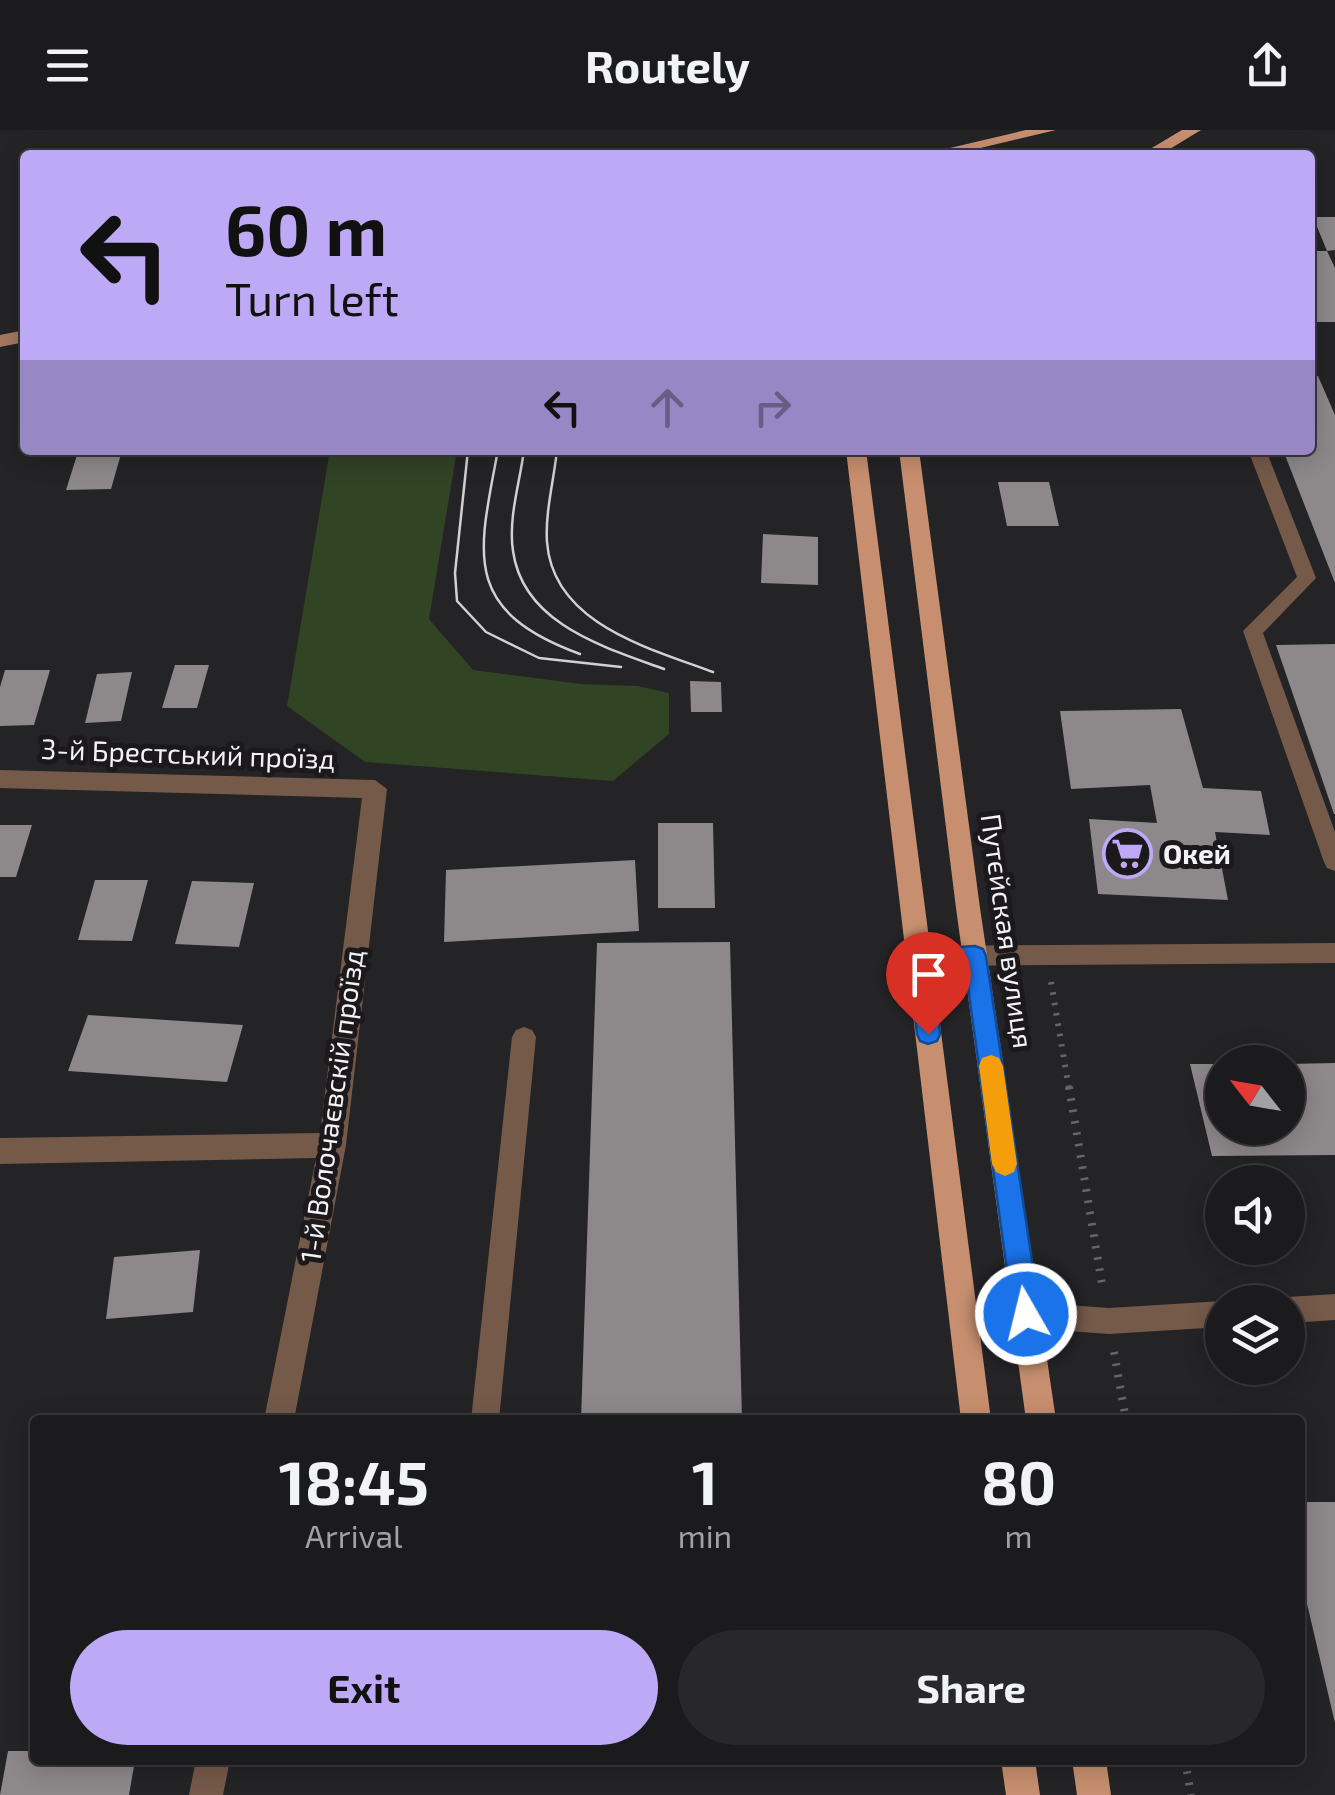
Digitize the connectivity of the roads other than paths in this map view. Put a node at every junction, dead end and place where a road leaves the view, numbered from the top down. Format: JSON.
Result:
{"nodes":[{"id":1,"x":1048,"y":130,"type":"edge"},
{"id":2,"x":1192,"y":130,"type":"edge"},
{"id":3,"x":1173,"y":136,"type":"edge"},
{"id":4,"x":952,"y":150,"type":"edge"},
{"id":5,"x":857,"y":455,"type":"edge"},
{"id":6,"x":910,"y":455,"type":"edge"},
{"id":7,"x":1259,"y":455,"type":"edge"},
{"id":8,"x":0,"y":780,"type":"edge"},
{"id":9,"x":375,"y":790,"type":"joint"},
{"id":10,"x":1335,"y":862,"type":"edge"},
{"id":11,"x":1335,"y":953,"type":"edge"},
{"id":12,"x":919,"y":956,"type":"junction"},
{"id":13,"x":975,"y":956,"type":"junction"},
{"id":14,"x":524,"y":1037,"type":"dead end"},
{"id":15,"x":332,"y":1145,"type":"junction"},
{"id":16,"x":0,"y":1152,"type":"edge"},
{"id":17,"x":1335,"y":1307,"type":"edge"},
{"id":18,"x":1305,"y":1309,"type":"edge"},
{"id":19,"x":1026,"y":1314,"type":"junction"},
{"id":20,"x":1205,"y":1315,"type":"edge"},
{"id":21,"x":280,"y":1415,"type":"edge"},
{"id":22,"x":486,"y":1415,"type":"edge"},
{"id":23,"x":975,"y":1415,"type":"edge"},
{"id":24,"x":1041,"y":1415,"type":"edge"},
{"id":25,"x":212,"y":1765,"type":"edge"},
{"id":26,"x":1019,"y":1765,"type":"edge"},
{"id":27,"x":1090,"y":1765,"type":"edge"},
{"id":28,"x":206,"y":1795,"type":"edge"},
{"id":29,"x":1022,"y":1795,"type":"edge"},
{"id":30,"x":1094,"y":1795,"type":"edge"}],
"edges":[{"from":1,"to":4,"type":"main road"},
{"from":2,"to":3,"type":"main road"},
{"from":5,"to":12,"type":"main road"},
{"from":6,"to":13,"type":"main road","name":"Путєйская вулиця"},
{"from":7,"to":10,"type":"lane"},
{"from":8,"to":9,"type":"street","name":"3-й Брестський проїзд"},
{"from":9,"to":15,"type":"street","name":"1-й Волочаєвскій проїзд"},
{"from":11,"to":13,"type":"lane"},
{"from":12,"to":13,"type":"lane"},
{"from":12,"to":23,"type":"main road"},
{"from":13,"to":19,"type":"main road","name":"Путєйская вулиця"},
{"from":14,"to":22,"type":"lane"},
{"from":15,"to":16,"type":"street"},
{"from":15,"to":21,"type":"street","name":"1-й Волочаєвскій проїзд"},
{"from":17,"to":18,"type":"lane"},
{"from":19,"to":20,"type":"lane"},
{"from":19,"to":24,"type":"main road","name":"Путєйская вулиця"},
{"from":25,"to":28,"type":"street"},
{"from":26,"to":29,"type":"main road"},
{"from":27,"to":30,"type":"main road"}]}
